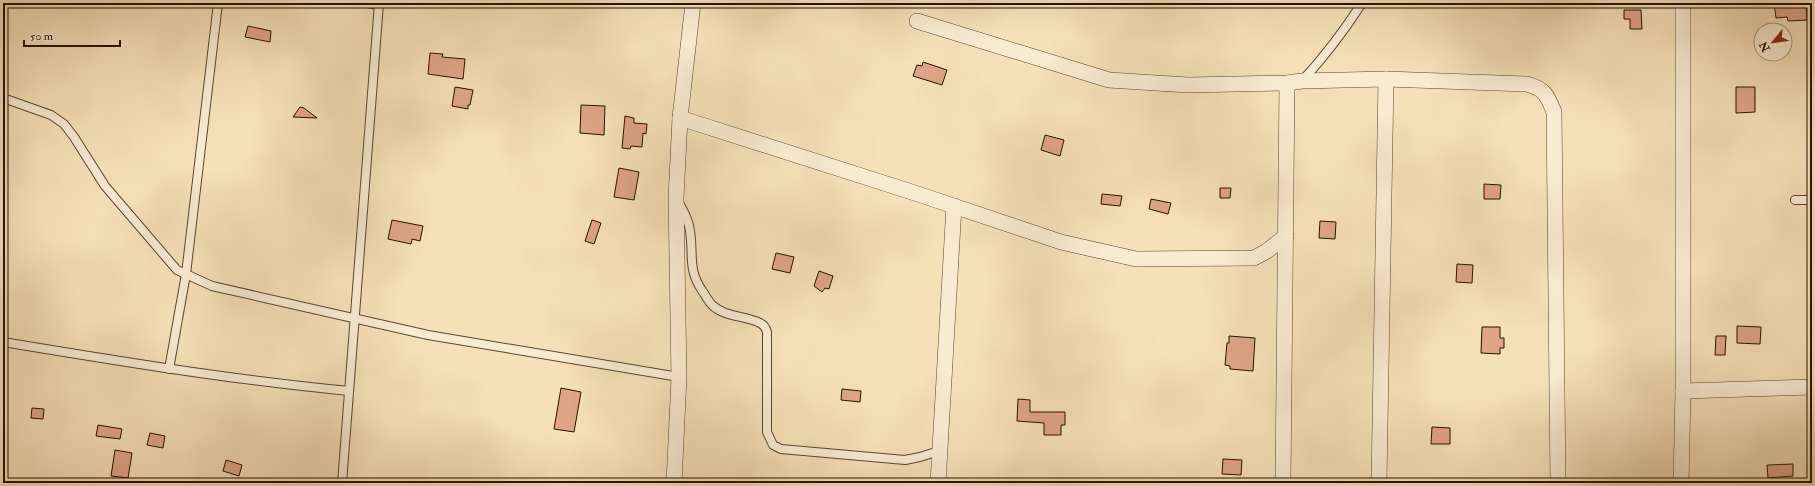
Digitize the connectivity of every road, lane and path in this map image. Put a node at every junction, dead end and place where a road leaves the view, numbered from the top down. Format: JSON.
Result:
{"nodes":[{"id":1,"x":218,"y":3,"type":"edge"},
{"id":2,"x":367,"y":3,"type":"edge"},
{"id":3,"x":693,"y":3,"type":"edge"},
{"id":4,"x":1362,"y":3,"type":"edge"},
{"id":5,"x":1683,"y":3,"type":"edge"},
{"id":6,"x":379,"y":4,"type":"edge"},
{"id":7,"x":917,"y":21,"type":"dead end"},
{"id":8,"x":1386,"y":79,"type":"junction"},
{"id":9,"x":1294,"y":82,"type":"junction"},
{"id":10,"x":3,"y":98,"type":"edge"},
{"id":11,"x":680,"y":118,"type":"junction"},
{"id":12,"x":676,"y":198,"type":"junction"},
{"id":13,"x":1795,"y":200,"type":"dead end"},
{"id":14,"x":1812,"y":200,"type":"edge"},
{"id":15,"x":954,"y":206,"type":"junction"},
{"id":16,"x":1286,"y":236,"type":"junction"},
{"id":17,"x":186,"y":274,"type":"junction"},
{"id":18,"x":354,"y":318,"type":"junction"},
{"id":19,"x":3,"y":342,"type":"edge"},
{"id":20,"x":169,"y":369,"type":"junction"},
{"id":21,"x":679,"y":377,"type":"junction"},
{"id":22,"x":1812,"y":387,"type":"edge"},
{"id":23,"x":349,"y":391,"type":"junction"},
{"id":24,"x":1683,"y":391,"type":"junction"},
{"id":25,"x":939,"y":451,"type":"junction"},
{"id":26,"x":342,"y":483,"type":"edge"},
{"id":27,"x":674,"y":483,"type":"edge"},
{"id":28,"x":938,"y":483,"type":"edge"},
{"id":29,"x":1283,"y":483,"type":"edge"},
{"id":30,"x":1379,"y":483,"type":"edge"},
{"id":31,"x":1558,"y":483,"type":"edge"},
{"id":32,"x":1681,"y":483,"type":"edge"}],
"edges":[{"from":1,"to":17,"type":"lane"},
{"from":2,"to":6,"type":"lane"},
{"from":3,"to":11,"type":"street"},
{"from":4,"to":9,"type":"lane"},
{"from":5,"to":24,"type":"street"},
{"from":6,"to":18,"type":"lane"},
{"from":7,"to":9,"type":"street"},
{"from":8,"to":9,"type":"street"},
{"from":8,"to":30,"type":"street"},
{"from":8,"to":31,"type":"street"},
{"from":9,"to":16,"type":"street"},
{"from":10,"to":17,"type":"lane"},
{"from":11,"to":12,"type":"street"},
{"from":11,"to":15,"type":"street"},
{"from":12,"to":21,"type":"street"},
{"from":12,"to":25,"type":"lane"},
{"from":13,"to":14,"type":"lane"},
{"from":15,"to":16,"type":"street"},
{"from":15,"to":25,"type":"street"},
{"from":16,"to":29,"type":"street"},
{"from":17,"to":18,"type":"lane"},
{"from":17,"to":20,"type":"lane"},
{"from":18,"to":21,"type":"lane"},
{"from":18,"to":23,"type":"lane"},
{"from":19,"to":20,"type":"lane"},
{"from":20,"to":23,"type":"lane"},
{"from":21,"to":27,"type":"street"},
{"from":22,"to":24,"type":"street"},
{"from":23,"to":26,"type":"lane"},
{"from":24,"to":32,"type":"street"},
{"from":25,"to":28,"type":"street"}]}
